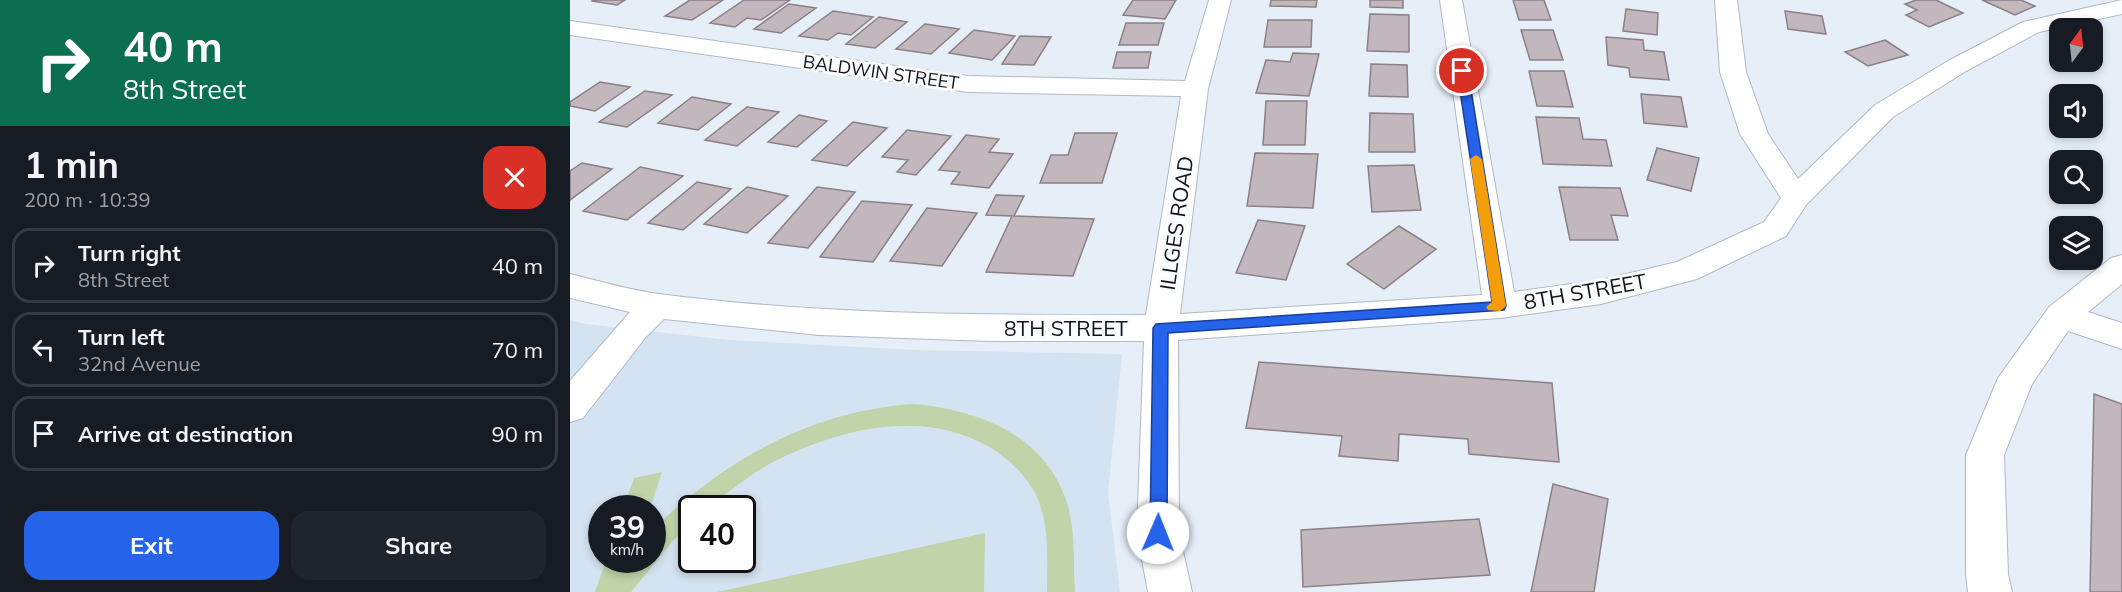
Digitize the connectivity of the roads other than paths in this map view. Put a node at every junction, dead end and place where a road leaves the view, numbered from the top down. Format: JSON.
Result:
{"nodes":[{"id":1,"x":1220,"y":0,"type":"edge"},
{"id":2,"x":1451,"y":0,"type":"edge"},
{"id":3,"x":1726,"y":0,"type":"edge"},
{"id":4,"x":2122,"y":7,"type":"edge"},
{"id":5,"x":570,"y":28,"type":"edge"},
{"id":6,"x":1195,"y":89,"type":"junction"},
{"id":7,"x":1796,"y":198,"type":"junction"},
{"id":8,"x":2122,"y":266,"type":"edge"},
{"id":9,"x":570,"y":286,"type":"edge"},
{"id":10,"x":657,"y":306,"type":"junction"},
{"id":11,"x":1500,"y":306,"type":"junction"},
{"id":12,"x":2061,"y":316,"type":"junction"},
{"id":13,"x":1161,"y":328,"type":"junction"},
{"id":14,"x":2122,"y":336,"type":"edge"},
{"id":15,"x":570,"y":407,"type":"edge"},
{"id":16,"x":1170,"y":592,"type":"edge"},
{"id":17,"x":1990,"y":592,"type":"edge"}],
"edges":[{"from":1,"to":6,"type":"street","name":"ILLGES ROAD"},
{"from":2,"to":11,"type":"street"},
{"from":3,"to":7,"type":"street"},
{"from":4,"to":7,"type":"street","name":"8TH STREET"},
{"from":5,"to":6,"type":"street","name":"BALDWIN STREET"},
{"from":6,"to":13,"type":"street","name":"ILLGES ROAD"},
{"from":7,"to":11,"type":"street","name":"8TH STREET"},
{"from":8,"to":12,"type":"street"},
{"from":9,"to":10,"type":"street","name":"8TH STREET"},
{"from":10,"to":13,"type":"street","name":"8TH STREET"},
{"from":10,"to":15,"type":"street"},
{"from":11,"to":13,"type":"street","name":"8TH STREET"},
{"from":12,"to":14,"type":"street"},
{"from":12,"to":17,"type":"street"},
{"from":13,"to":16,"type":"street","name":"ILLGES ROAD"}]}
